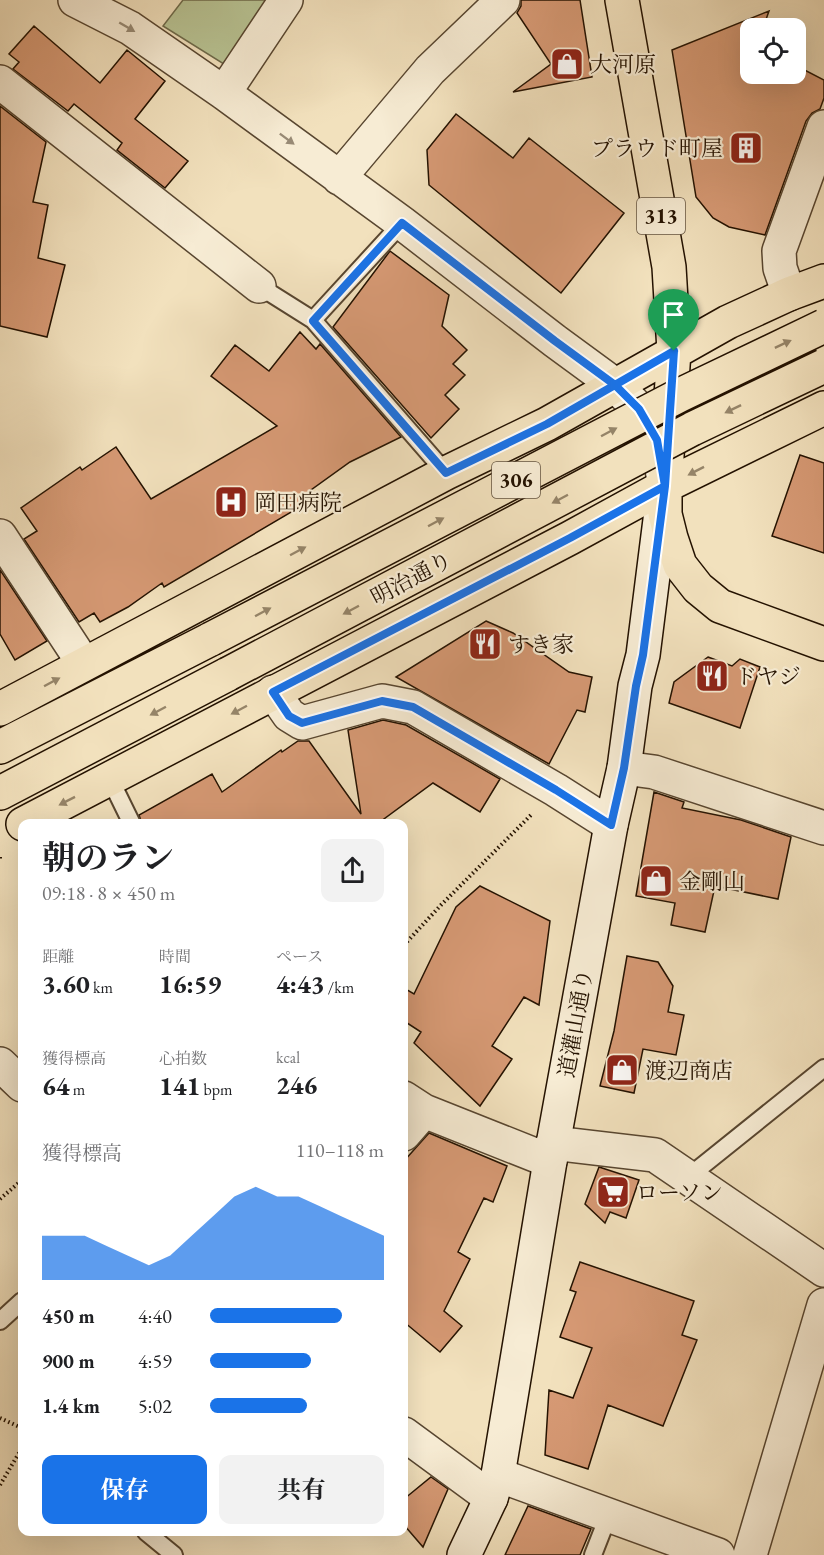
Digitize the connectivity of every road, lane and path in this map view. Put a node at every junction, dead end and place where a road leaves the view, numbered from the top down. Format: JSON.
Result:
{"nodes":[{"id":1,"x":75,"y":0,"type":"edge"},
{"id":2,"x":286,"y":0,"type":"edge"},
{"id":3,"x":503,"y":0,"type":"edge"},
{"id":4,"x":622,"y":0,"type":"edge"},
{"id":5,"x":0,"y":82,"type":"edge"},
{"id":6,"x":224,"y":93,"type":"junction"},
{"id":7,"x":824,"y":126,"type":"edge"},
{"id":8,"x":339,"y":178,"type":"junction"},
{"id":9,"x":402,"y":223,"type":"junction"},
{"id":10,"x":824,"y":281,"type":"edge"},
{"id":11,"x":259,"y":286,"type":"joint"},
{"id":12,"x":789,"y":294,"type":"junction"},
{"id":13,"x":313,"y":321,"type":"junction"},
{"id":14,"x":824,"y":326,"type":"edge"},
{"id":15,"x":674,"y":351,"type":"junction"},
{"id":16,"x":824,"y":366,"type":"edge"},
{"id":17,"x":615,"y":385,"type":"junction"},
{"id":18,"x":824,"y":408,"type":"edge"},
{"id":19,"x":446,"y":473,"type":"junction"},
{"id":20,"x":665,"y":486,"type":"junction"},
{"id":21,"x":0,"y":536,"type":"edge"},
{"id":22,"x":824,"y":644,"type":"edge"},
{"id":23,"x":84,"y":664,"type":"junction"},
{"id":24,"x":273,"y":692,"type":"junction"},
{"id":25,"x":0,"y":709,"type":"edge"},
{"id":26,"x":0,"y":747,"type":"edge"},
{"id":27,"x":624,"y":768,"type":"junction"},
{"id":28,"x":110,"y":778,"type":"junction"},
{"id":29,"x":556,"y":790,"type":"junction"},
{"id":30,"x":0,"y":793,"type":"edge"},
{"id":31,"x":32,"y":819,"type":"edge"},
{"id":32,"x":130,"y":819,"type":"edge"},
{"id":33,"x":611,"y":825,"type":"junction"},
{"id":34,"x":18,"y":826,"type":"edge"},
{"id":35,"x":824,"y":828,"type":"edge"},
{"id":36,"x":0,"y":835,"type":"edge"},
{"id":37,"x":408,"y":941,"type":"edge"},
{"id":38,"x":0,"y":1064,"type":"edge"},
{"id":39,"x":824,"y":1068,"type":"edge"},
{"id":40,"x":18,"y":1081,"type":"edge"},
{"id":41,"x":410,"y":1115,"type":"edge"},
{"id":42,"x":551,"y":1152,"type":"junction"},
{"id":43,"x":687,"y":1178,"type":"junction"},
{"id":44,"x":18,"y":1183,"type":"edge"},
{"id":45,"x":0,"y":1199,"type":"edge"},
{"id":46,"x":824,"y":1270,"type":"edge"},
{"id":47,"x":18,"y":1305,"type":"edge"},
{"id":48,"x":824,"y":1305,"type":"edge"},
{"id":49,"x":0,"y":1321,"type":"edge"},
{"id":50,"x":0,"y":1418,"type":"edge"},
{"id":51,"x":18,"y":1426,"type":"edge"},
{"id":52,"x":408,"y":1436,"type":"edge"},
{"id":53,"x":18,"y":1455,"type":"edge"},
{"id":54,"x":0,"y":1485,"type":"edge"},
{"id":55,"x":494,"y":1486,"type":"junction"},
{"id":56,"x":609,"y":1514,"type":"junction"},
{"id":57,"x":151,"y":1536,"type":"edge"},
{"id":58,"x":174,"y":1555,"type":"edge"},
{"id":59,"x":465,"y":1555,"type":"edge"},
{"id":60,"x":593,"y":1555,"type":"edge"},
{"id":61,"x":718,"y":1555,"type":"edge"},
{"id":62,"x":750,"y":1555,"type":"edge"}],
"edges":[{"from":1,"to":6,"type":"street","name":"道灌山通り","one_way":true},
{"from":2,"to":6,"type":"street"},
{"from":3,"to":8,"type":"street"},
{"from":4,"to":15,"type":"main road","number":"313"},
{"from":5,"to":11,"type":"street"},
{"from":6,"to":8,"type":"street","name":"道灌山通り","one_way":true},
{"from":7,"to":12,"type":"street"},
{"from":8,"to":9,"type":"street","name":"道灌山通り"},
{"from":9,"to":13,"type":"lane"},
{"from":9,"to":17,"type":"street","name":"道灌山通り"},
{"from":10,"to":12,"type":"main road","number":"306"},
{"from":11,"to":13,"type":"lane"},
{"from":12,"to":15,"type":"main road","number":"306"},
{"from":13,"to":19,"type":"lane"},
{"from":26,"to":14,"type":"main road","name":"明治通り","number":"306","one_way":true,"bridge":true},
{"from":15,"to":17,"type":"main road","number":"306"},
{"from":15,"to":20,"type":"main road","number":"313"},
{"from":16,"to":30,"type":"main road","name":"明治通り","number":"306","one_way":true,"bridge":true},
{"from":17,"to":19,"type":"main road","number":"306"},
{"from":17,"to":20,"type":"street","name":"道灌山通り"},
{"from":18,"to":20,"type":"main road","one_way":true},
{"from":23,"to":19,"type":"main road","number":"306","one_way":true},
{"from":20,"to":22,"type":"main road","number":"313"},
{"from":20,"to":24,"type":"main road"},
{"from":20,"to":27,"type":"street","name":"道灌山通り"},
{"from":21,"to":23,"type":"street"},
{"from":25,"to":23,"type":"main road","number":"306","one_way":true},
{"from":24,"to":28,"type":"main road","one_way":true},
{"from":24,"to":29,"type":"street"},
{"from":27,"to":33,"type":"street","name":"道灌山通り"},
{"from":27,"to":35,"type":"street"},
{"from":28,"to":31,"type":"main road","one_way":true},
{"from":28,"to":32,"type":"lane"},
{"from":29,"to":33,"type":"street"},
{"from":29,"to":37,"type":"path"},
{"from":33,"to":42,"type":"street","name":"道灌山通り"},
{"from":34,"to":36,"type":"main road"},
{"from":38,"to":40,"type":"street"},
{"from":39,"to":43,"type":"lane"},
{"from":41,"to":42,"type":"street"},
{"from":42,"to":43,"type":"street"},
{"from":42,"to":55,"type":"street","name":"道灌山通り"},
{"from":43,"to":46,"type":"street"},
{"from":44,"to":45,"type":"path"},
{"from":47,"to":49,"type":"lane"},
{"from":48,"to":62,"type":"street"},
{"from":50,"to":51,"type":"path"},
{"from":52,"to":55,"type":"street"},
{"from":53,"to":54,"type":"path"},
{"from":55,"to":56,"type":"street"},
{"from":55,"to":59,"type":"street","name":"道灌山通り"},
{"from":56,"to":60,"type":"lane"},
{"from":56,"to":61,"type":"street"},
{"from":57,"to":58,"type":"lane"}]}
